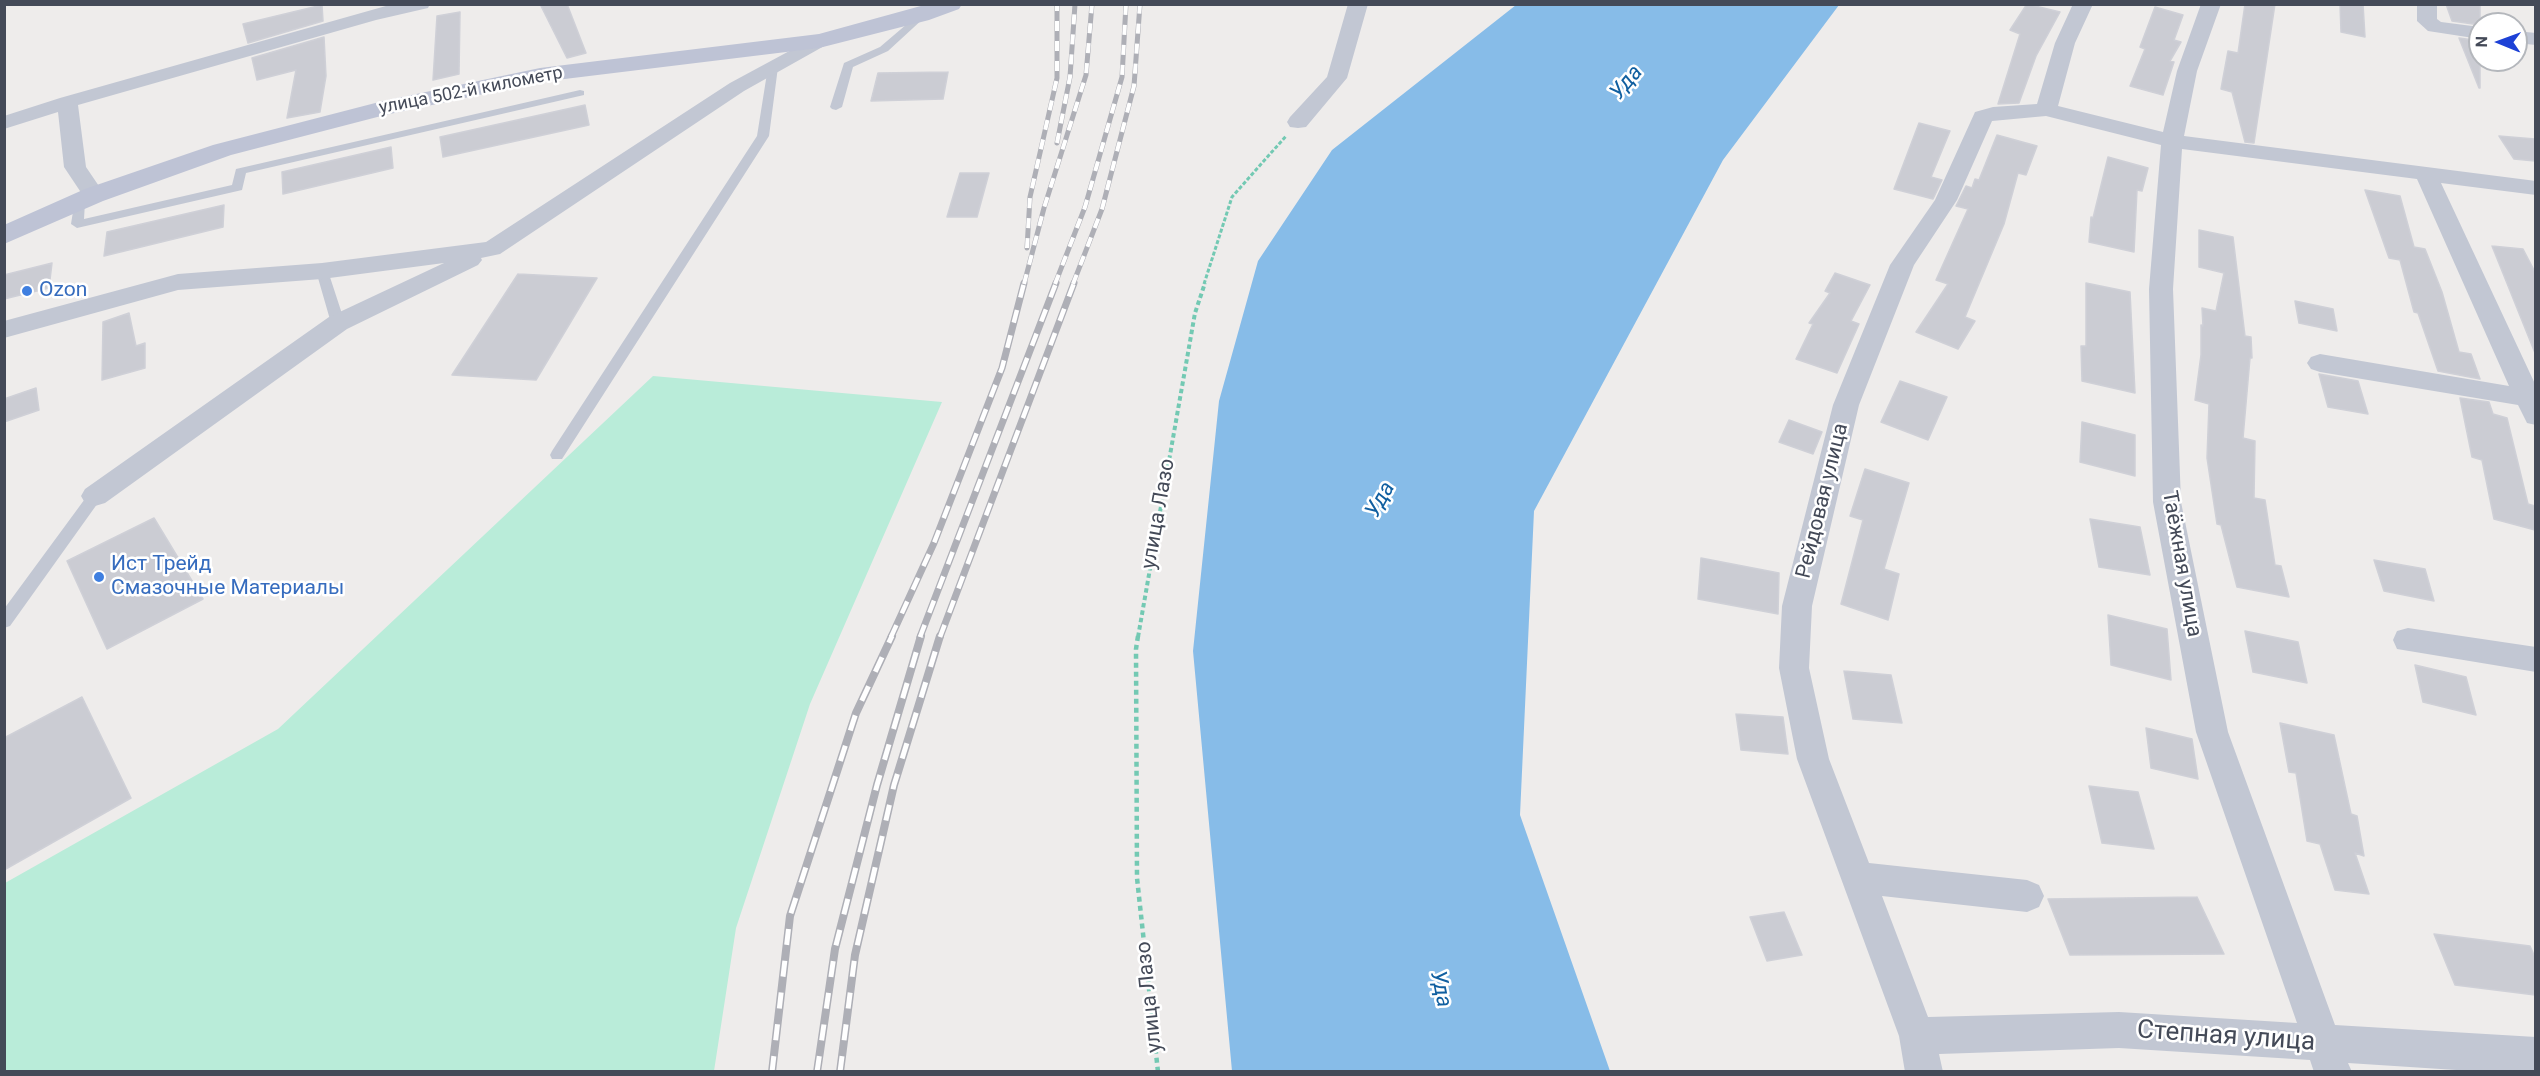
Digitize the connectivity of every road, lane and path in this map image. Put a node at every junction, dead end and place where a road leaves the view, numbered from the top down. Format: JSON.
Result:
{"nodes":[{"id":1,"x":421,"y":4,"type":"edge"},
{"id":2,"x":951,"y":4,"type":"edge"},
{"id":3,"x":1358,"y":4,"type":"edge"},
{"id":4,"x":2083,"y":4,"type":"edge"},
{"id":5,"x":2211,"y":4,"type":"edge"},
{"id":6,"x":2427,"y":4,"type":"edge"},
{"id":7,"x":921,"y":15,"type":"junction"},
{"id":8,"x":2468,"y":31,"type":"edge"},
{"id":9,"x":819,"y":41,"type":"junction"},
{"id":10,"x":773,"y":67,"type":"junction"},
{"id":11,"x":580,"y":93,"type":"dead end"},
{"id":12,"x":67,"y":102,"type":"junction"},
{"id":13,"x":836,"y":107,"type":"dead end"},
{"id":14,"x":2046,"y":110,"type":"junction"},
{"id":15,"x":1298,"y":122,"type":"joint"},
{"id":16,"x":4,"y":123,"type":"edge"},
{"id":17,"x":2172,"y":141,"type":"junction"},
{"id":18,"x":2427,"y":174,"type":"junction"},
{"id":19,"x":2535,"y":188,"type":"edge"},
{"id":20,"x":86,"y":198,"type":"junction"},
{"id":21,"x":4,"y":236,"type":"edge"},
{"id":22,"x":492,"y":249,"type":"junction"},
{"id":23,"x":322,"y":271,"type":"junction"},
{"id":24,"x":338,"y":323,"type":"junction"},
{"id":25,"x":4,"y":330,"type":"edge"},
{"id":26,"x":2320,"y":363,"type":"dead end"},
{"id":27,"x":2530,"y":396,"type":"edge"},
{"id":28,"x":557,"y":455,"type":"dead end"},
{"id":29,"x":95,"y":496,"type":"joint"},
{"id":30,"x":4,"y":622,"type":"edge"},
{"id":31,"x":2408,"y":640,"type":"dead end"},
{"id":32,"x":2535,"y":660,"type":"edge"},
{"id":33,"x":1858,"y":878,"type":"junction"},
{"id":34,"x":2027,"y":896,"type":"dead end"},
{"id":35,"x":1917,"y":1036,"type":"junction"},
{"id":36,"x":2535,"y":1056,"type":"edge"},
{"id":37,"x":2327,"y":1058,"type":"edge"},
{"id":38,"x":1158,"y":1071,"type":"edge"},
{"id":39,"x":1924,"y":1071,"type":"edge"}],
"edges":[{"from":1,"to":12,"type":"street"},
{"from":2,"to":7,"type":"street","name":"улица 502-й километр"},
{"from":3,"to":15,"type":"street"},
{"from":4,"to":14,"type":"street"},
{"from":5,"to":17,"type":"street","name":"Таёжная улица"},
{"from":6,"to":8,"type":"street"},
{"from":7,"to":9,"type":"street","name":"улица 502-й километр"},
{"from":7,"to":13,"type":"lane"},
{"from":9,"to":10,"type":"street"},
{"from":9,"to":20,"type":"street","name":"улица 502-й километр"},
{"from":10,"to":22,"type":"street"},
{"from":10,"to":28,"type":"lane"},
{"from":11,"to":20,"type":"lane"},
{"from":12,"to":16,"type":"street"},
{"from":12,"to":20,"type":"street"},
{"from":14,"to":17,"type":"street"},
{"from":14,"to":33,"type":"street","name":"Рейдовая улица"},
{"from":15,"to":38,"type":"path","name":"улица Лазо"},
{"from":17,"to":18,"type":"street"},
{"from":17,"to":37,"type":"street","name":"Таёжная улица"},
{"from":18,"to":19,"type":"street"},
{"from":18,"to":27,"type":"street"},
{"from":20,"to":21,"type":"street","name":"улица 502-й километр"},
{"from":22,"to":23,"type":"street"},
{"from":22,"to":24,"type":"street"},
{"from":23,"to":24,"type":"lane"},
{"from":23,"to":25,"type":"street"},
{"from":24,"to":29,"type":"street"},
{"from":26,"to":27,"type":"street"},
{"from":29,"to":30,"type":"lane"},
{"from":31,"to":32,"type":"street"},
{"from":33,"to":34,"type":"street"},
{"from":33,"to":35,"type":"street","name":"Рейдовая улица"},
{"from":35,"to":37,"type":"street","name":"Степная улица"},
{"from":35,"to":39,"type":"street","name":"Рейдовая улица"},
{"from":36,"to":37,"type":"street","name":"Степная улица"}]}
